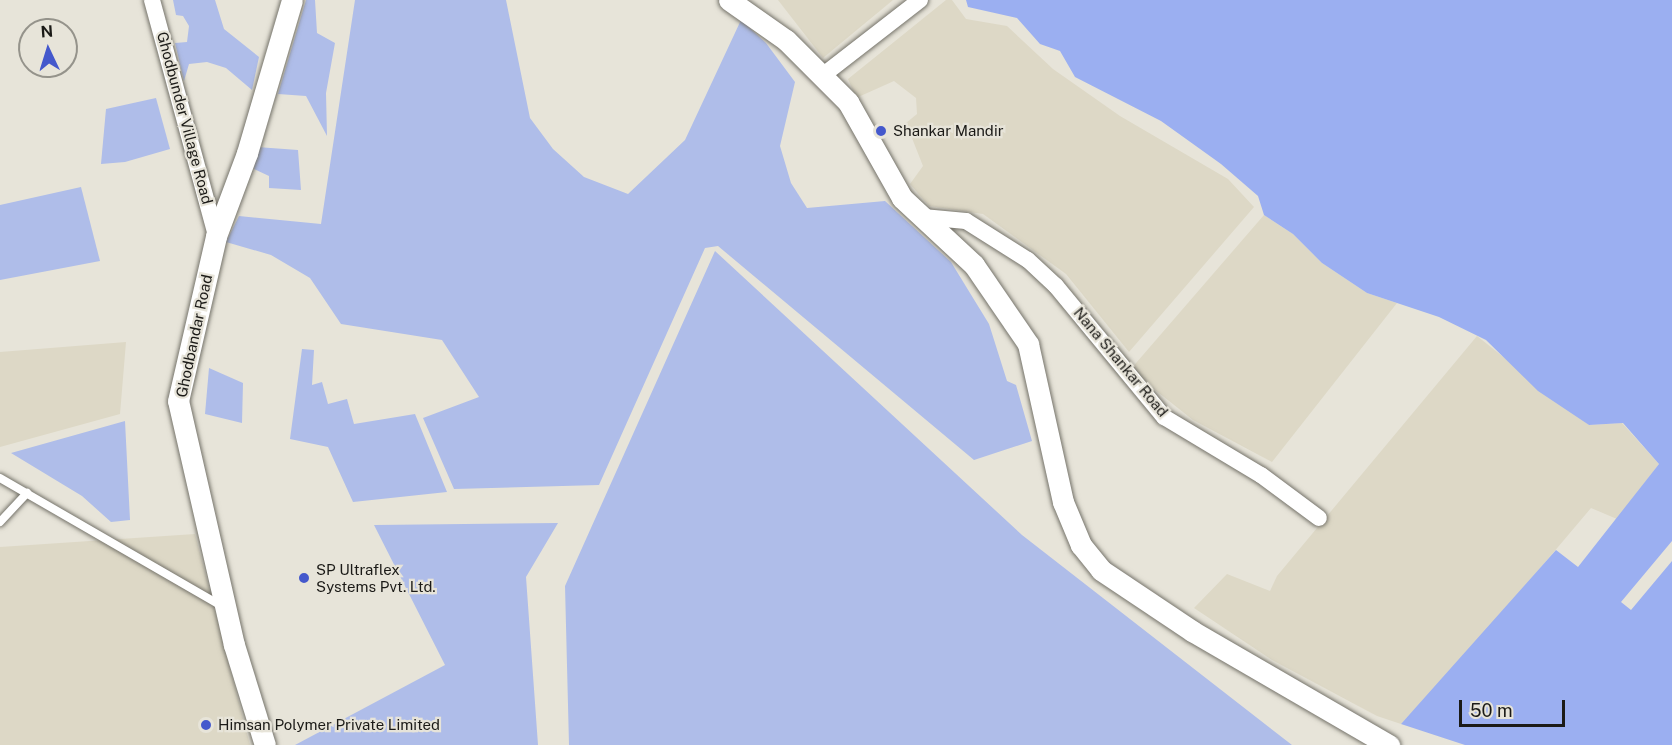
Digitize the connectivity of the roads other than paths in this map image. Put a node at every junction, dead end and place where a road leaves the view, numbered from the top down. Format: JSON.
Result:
{"nodes":[{"id":1,"x":152,"y":0,"type":"edge"},
{"id":2,"x":291,"y":0,"type":"edge"},
{"id":3,"x":729,"y":0,"type":"edge"},
{"id":4,"x":920,"y":0,"type":"edge"},
{"id":5,"x":822,"y":76,"type":"junction"},
{"id":6,"x":923,"y":217,"type":"junction"},
{"id":7,"x":216,"y":236,"type":"junction"},
{"id":8,"x":0,"y":478,"type":"edge"},
{"id":9,"x":27,"y":493,"type":"junction"},
{"id":10,"x":1319,"y":519,"type":"dead end"},
{"id":11,"x":0,"y":522,"type":"edge"},
{"id":12,"x":226,"y":609,"type":"junction"},
{"id":13,"x":265,"y":745,"type":"edge"},
{"id":14,"x":1389,"y":745,"type":"edge"}],
"edges":[{"from":1,"to":7,"type":"street","name":"Ghodbunder Village Road"},
{"from":2,"to":7,"type":"street","name":"Ghodbandar Road"},
{"from":3,"to":5,"type":"street"},
{"from":4,"to":5,"type":"street"},
{"from":5,"to":6,"type":"street"},
{"from":6,"to":10,"type":"street","name":"Nana Shankar Road"},
{"from":6,"to":14,"type":"street"},
{"from":7,"to":12,"type":"street","name":"Ghodbandar Road"},
{"from":8,"to":9,"type":"lane"},
{"from":9,"to":11,"type":"lane"},
{"from":9,"to":12,"type":"lane"},
{"from":12,"to":13,"type":"street","name":"Ghodbandar Road"}]}
